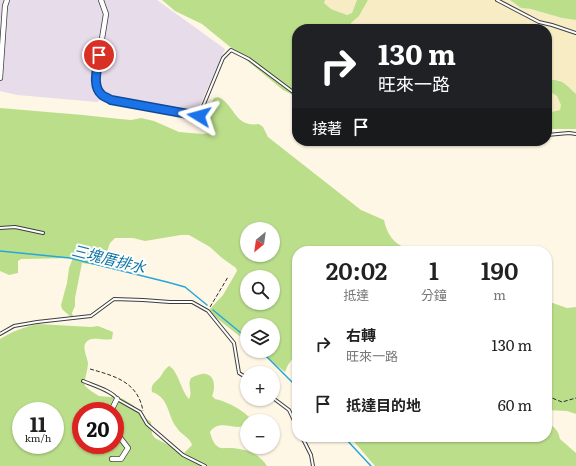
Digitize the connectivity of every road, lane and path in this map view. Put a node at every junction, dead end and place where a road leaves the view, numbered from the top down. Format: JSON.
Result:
{"nodes":[{"id":1,"x":7,"y":0,"type":"edge"},
{"id":2,"x":101,"y":0,"type":"edge"},
{"id":3,"x":497,"y":0,"type":"edge"},
{"id":4,"x":548,"y":24,"type":"edge"},
{"id":5,"x":552,"y":25,"type":"edge"},
{"id":6,"x":576,"y":34,"type":"edge"},
{"id":7,"x":0,"y":78,"type":"edge"},
{"id":8,"x":292,"y":91,"type":"edge"},
{"id":9,"x":193,"y":115,"type":"joint"},
{"id":10,"x":576,"y":134,"type":"edge"},
{"id":11,"x":552,"y":135,"type":"edge"},
{"id":12,"x":0,"y":228,"type":"edge"},
{"id":13,"x":44,"y":233,"type":"dead end"},
{"id":14,"x":228,"y":277,"type":"dead end"},
{"id":15,"x":208,"y":311,"type":"junction"},
{"id":16,"x":0,"y":334,"type":"edge"},
{"id":17,"x":90,"y":369,"type":"dead end"},
{"id":18,"x":240,"y":373,"type":"edge"},
{"id":19,"x":83,"y":381,"type":"dead end"},
{"id":20,"x":552,"y":398,"type":"edge"},
{"id":21,"x":576,"y":398,"type":"edge"},
{"id":22,"x":117,"y":399,"type":"junction"},
{"id":23,"x":116,"y":402,"type":"edge"},
{"id":24,"x":280,"y":404,"type":"edge"},
{"id":25,"x":142,"y":415,"type":"junction"},
{"id":26,"x":292,"y":418,"type":"edge"},
{"id":27,"x":304,"y":442,"type":"edge"},
{"id":28,"x":124,"y":443,"type":"edge"},
{"id":29,"x":112,"y":459,"type":"dead end"},
{"id":30,"x":205,"y":466,"type":"edge"},
{"id":31,"x":313,"y":466,"type":"edge"}],
"edges":[{"from":1,"to":7,"type":"street"},
{"from":2,"to":9,"type":"street"},
{"from":3,"to":4,"type":"lane"},
{"from":5,"to":6,"type":"lane"},
{"from":8,"to":9,"type":"lane"},
{"from":10,"to":11,"type":"lane"},
{"from":12,"to":13,"type":"lane"},
{"from":14,"to":15,"type":"path"},
{"from":15,"to":16,"type":"lane"},
{"from":15,"to":18,"type":"lane"},
{"from":17,"to":25,"type":"path"},
{"from":19,"to":22,"type":"lane"},
{"from":20,"to":21,"type":"path"},
{"from":22,"to":23,"type":"street"},
{"from":22,"to":25,"type":"lane"},
{"from":24,"to":26,"type":"lane"},
{"from":25,"to":30,"type":"lane"},
{"from":27,"to":31,"type":"lane"},
{"from":28,"to":29,"type":"street"}]}
